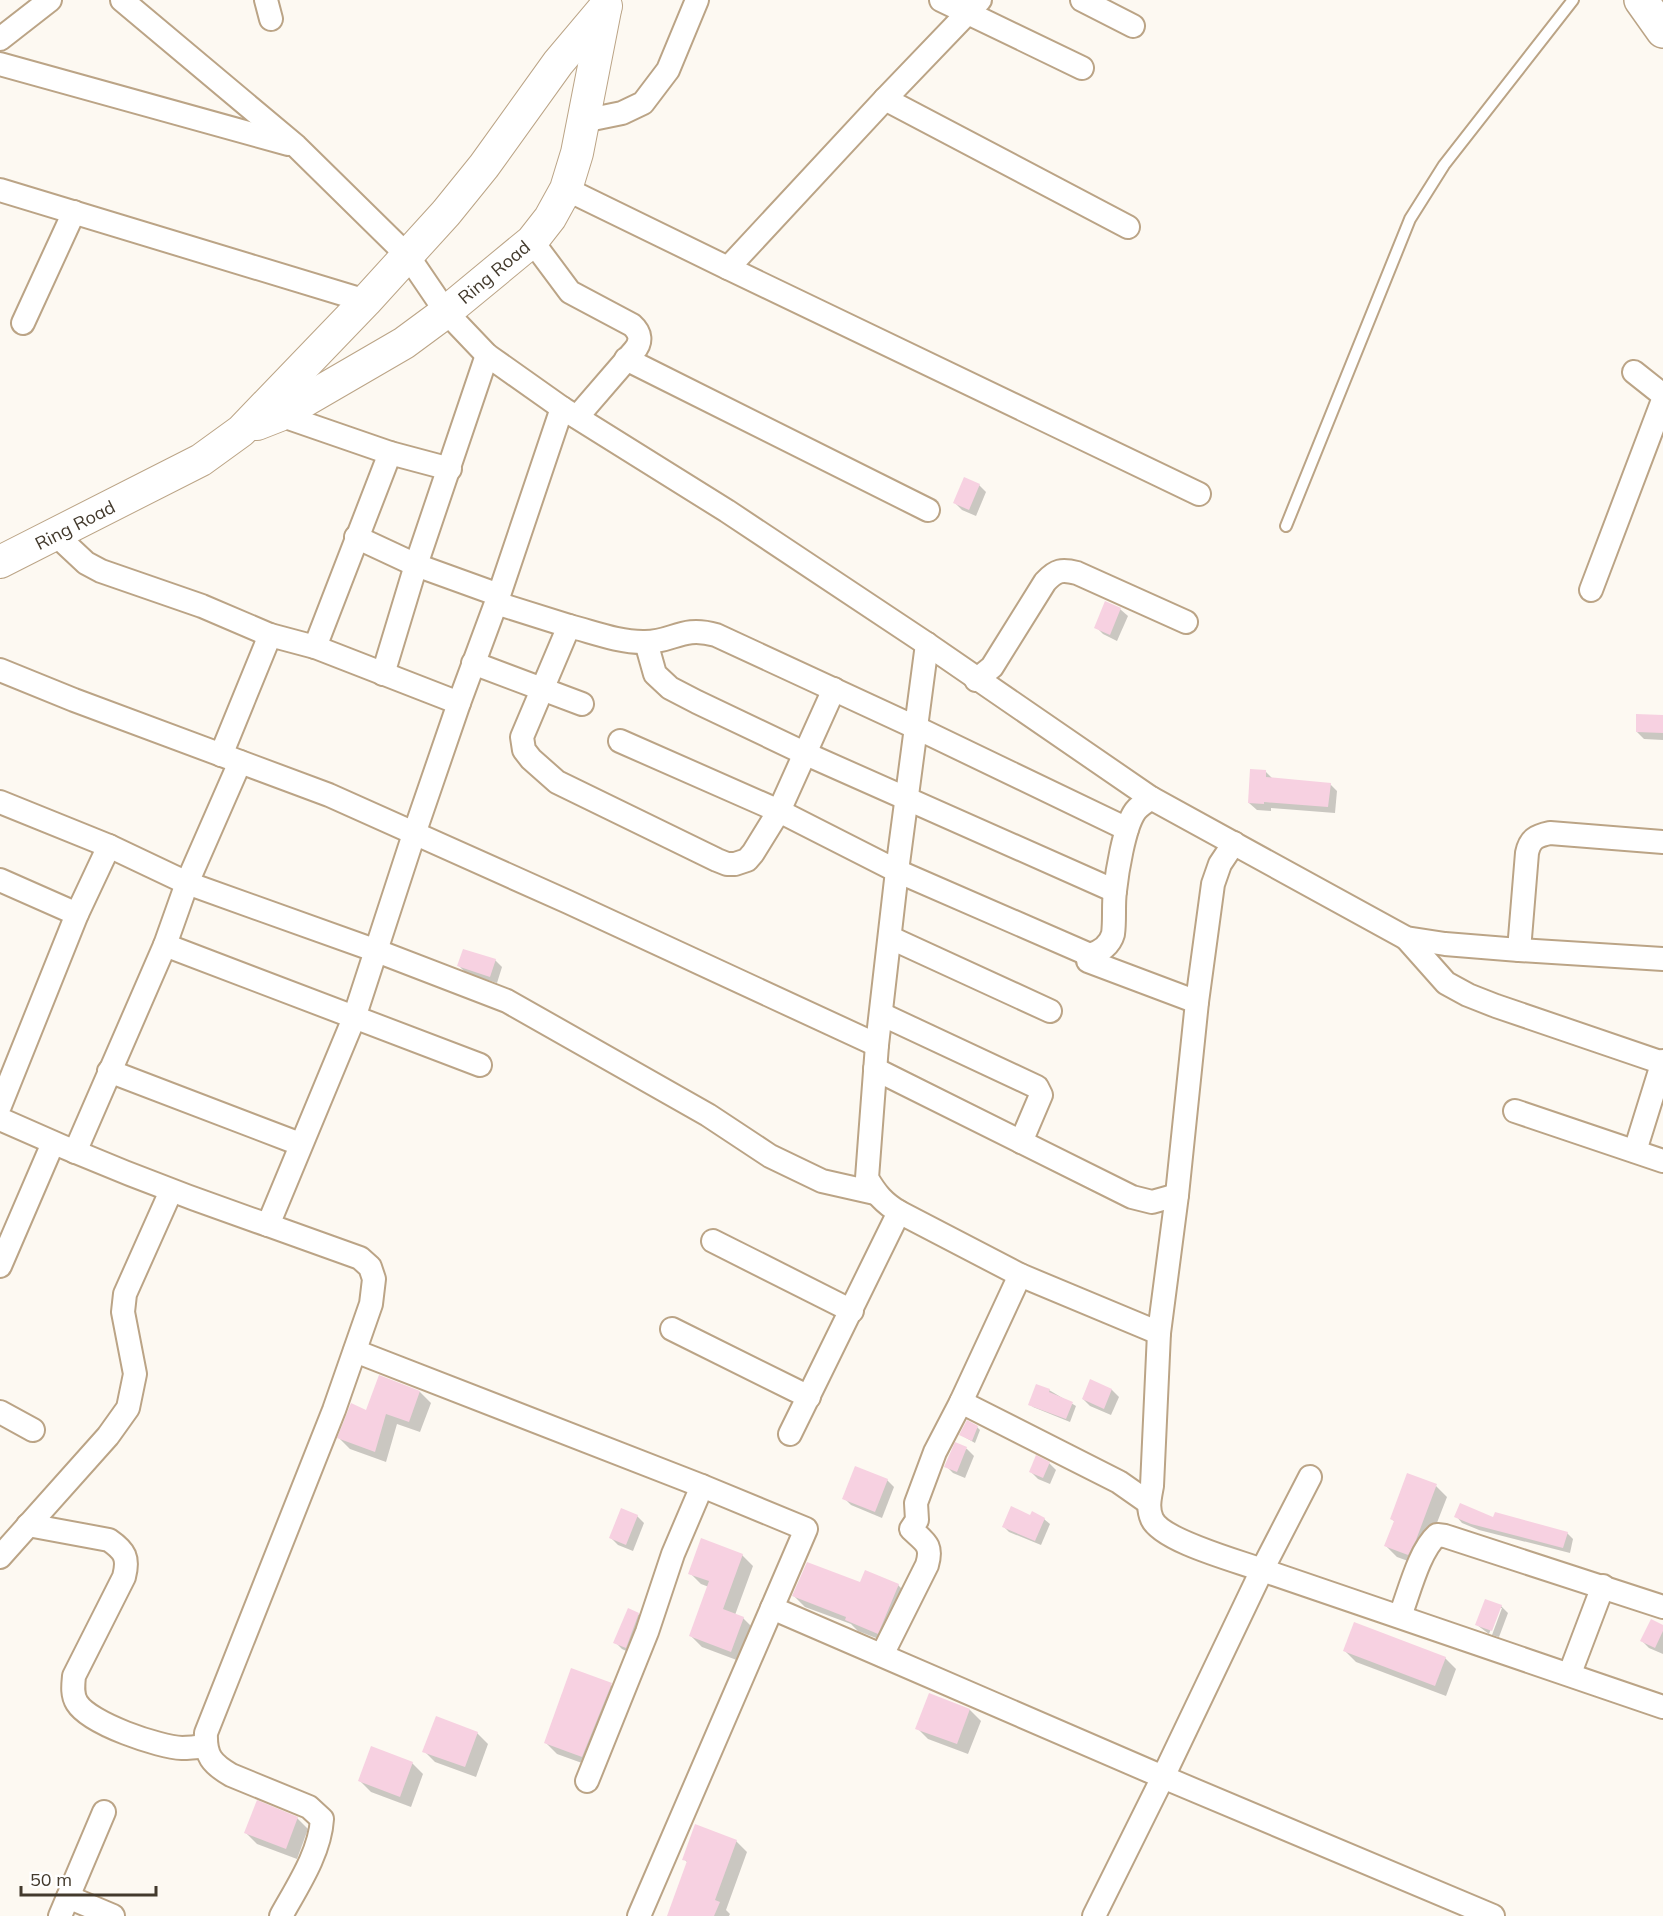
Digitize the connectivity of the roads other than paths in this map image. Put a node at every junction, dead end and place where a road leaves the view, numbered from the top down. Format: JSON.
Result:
{"nodes":[{"id":1,"x":50,"y":0,"type":"edge"},
{"id":2,"x":122,"y":0,"type":"edge"},
{"id":3,"x":697,"y":0,"type":"edge"},
{"id":4,"x":941,"y":0,"type":"edge"},
{"id":5,"x":1082,"y":0,"type":"edge"},
{"id":6,"x":1573,"y":0,"type":"edge"},
{"id":7,"x":1641,"y":0,"type":"edge"},
{"id":8,"x":606,"y":3,"type":"edge"},
{"id":9,"x":974,"y":7,"type":"edge"},
{"id":10,"x":144,"y":8,"type":"edge"},
{"id":11,"x":1134,"y":26,"type":"dead end"},
{"id":12,"x":1663,"y":31,"type":"edge"},
{"id":13,"x":0,"y":39,"type":"edge"},
{"id":14,"x":0,"y":64,"type":"edge"},
{"id":15,"x":1082,"y":68,"type":"dead end"},
{"id":16,"x":885,"y":99,"type":"junction"},
{"id":17,"x":583,"y":122,"type":"junction"},
{"id":18,"x":296,"y":146,"type":"junction"},
{"id":19,"x":566,"y":189,"type":"junction"},
{"id":20,"x":0,"y":190,"type":"edge"},
{"id":21,"x":74,"y":212,"type":"junction"},
{"id":22,"x":1128,"y":227,"type":"dead end"},
{"id":23,"x":532,"y":241,"type":"junction"},
{"id":24,"x":408,"y":256,"type":"junction"},
{"id":25,"x":728,"y":268,"type":"junction"},
{"id":26,"x":366,"y":301,"type":"junction"},
{"id":27,"x":446,"y":312,"type":"junction"},
{"id":28,"x":23,"y":323,"type":"dead end"},
{"id":29,"x":487,"y":356,"type":"junction"},
{"id":30,"x":626,"y":359,"type":"junction"},
{"id":31,"x":1634,"y":372,"type":"dead end"},
{"id":32,"x":1663,"y":395,"type":"edge"},
{"id":33,"x":1663,"y":400,"type":"edge"},
{"id":34,"x":569,"y":413,"type":"junction"},
{"id":35,"x":280,"y":415,"type":"junction"},
{"id":36,"x":241,"y":431,"type":"junction"},
{"id":37,"x":390,"y":453,"type":"junction"},
{"id":38,"x":450,"y":469,"type":"junction"},
{"id":39,"x":1199,"y":494,"type":"dead end"},
{"id":40,"x":928,"y":510,"type":"dead end"},
{"id":41,"x":1286,"y":526,"type":"dead end"},
{"id":42,"x":55,"y":534,"type":"junction"},
{"id":43,"x":356,"y":537,"type":"junction"},
{"id":44,"x":0,"y":562,"type":"edge"},
{"id":45,"x":416,"y":566,"type":"junction"},
{"id":46,"x":1591,"y":590,"type":"dead end"},
{"id":47,"x":497,"y":599,"type":"junction"},
{"id":48,"x":1186,"y":622,"type":"dead end"},
{"id":49,"x":569,"y":626,"type":"junction"},
{"id":50,"x":270,"y":635,"type":"junction"},
{"id":51,"x":646,"y":642,"type":"junction"},
{"id":52,"x":927,"y":644,"type":"junction"},
{"id":53,"x":315,"y":647,"type":"junction"},
{"id":54,"x":473,"y":663,"type":"junction"},
{"id":55,"x":0,"y":670,"type":"edge"},
{"id":56,"x":383,"y":674,"type":"junction"},
{"id":57,"x":976,"y":680,"type":"junction"},
{"id":58,"x":834,"y":689,"type":"junction"},
{"id":59,"x":543,"y":690,"type":"junction"},
{"id":60,"x":459,"y":703,"type":"junction"},
{"id":61,"x":582,"y":704,"type":"dead end"},
{"id":62,"x":917,"y":728,"type":"junction"},
{"id":63,"x":620,"y":741,"type":"dead end"},
{"id":64,"x":804,"y":753,"type":"junction"},
{"id":65,"x":230,"y":759,"type":"junction"},
{"id":66,"x":1151,"y":798,"type":"junction"},
{"id":67,"x":908,"y":799,"type":"junction"},
{"id":68,"x":0,"y":802,"type":"edge"},
{"id":69,"x":779,"y":811,"type":"junction"},
{"id":70,"x":1127,"y":829,"type":"junction"},
{"id":71,"x":414,"y":834,"type":"junction"},
{"id":72,"x":1663,"y":842,"type":"edge"},
{"id":73,"x":1234,"y":843,"type":"junction"},
{"id":74,"x":109,"y":846,"type":"junction"},
{"id":75,"x":897,"y":872,"type":"junction"},
{"id":76,"x":0,"y":880,"type":"edge"},
{"id":77,"x":188,"y":883,"type":"junction"},
{"id":78,"x":1115,"y":891,"type":"junction"},
{"id":79,"x":77,"y":914,"type":"junction"},
{"id":80,"x":891,"y":938,"type":"junction"},
{"id":81,"x":1406,"y":938,"type":"junction"},
{"id":82,"x":165,"y":945,"type":"junction"},
{"id":83,"x":1519,"y":950,"type":"junction"},
{"id":84,"x":377,"y":951,"type":"junction"},
{"id":85,"x":1663,"y":959,"type":"edge"},
{"id":86,"x":1088,"y":961,"type":"dead end"},
{"id":87,"x":1197,"y":1002,"type":"junction"},
{"id":88,"x":1050,"y":1011,"type":"dead end"},
{"id":89,"x":881,"y":1014,"type":"junction"},
{"id":90,"x":354,"y":1018,"type":"junction"},
{"id":91,"x":877,"y":1046,"type":"junction"},
{"id":92,"x":1663,"y":1062,"type":"edge"},
{"id":93,"x":480,"y":1065,"type":"dead end"},
{"id":94,"x":874,"y":1069,"type":"junction"},
{"id":95,"x":109,"y":1071,"type":"junction"},
{"id":96,"x":0,"y":1106,"type":"edge"},
{"id":97,"x":1515,"y":1111,"type":"dead end"},
{"id":98,"x":0,"y":1119,"type":"edge"},
{"id":99,"x":1020,"y":1142,"type":"junction"},
{"id":100,"x":53,"y":1143,"type":"junction"},
{"id":101,"x":300,"y":1144,"type":"junction"},
{"id":102,"x":1635,"y":1151,"type":"junction"},
{"id":103,"x":75,"y":1152,"type":"junction"},
{"id":104,"x":1663,"y":1161,"type":"edge"},
{"id":105,"x":171,"y":1191,"type":"junction"},
{"id":106,"x":875,"y":1193,"type":"junction"},
{"id":107,"x":1176,"y":1195,"type":"junction"},
{"id":108,"x":899,"y":1212,"type":"junction"},
{"id":109,"x":268,"y":1225,"type":"junction"},
{"id":110,"x":713,"y":1241,"type":"dead end"},
{"id":111,"x":0,"y":1266,"type":"edge"},
{"id":112,"x":1020,"y":1275,"type":"junction"},
{"id":113,"x":852,"y":1311,"type":"junction"},
{"id":114,"x":672,"y":1329,"type":"dead end"},
{"id":115,"x":1159,"y":1333,"type":"junction"},
{"id":116,"x":355,"y":1351,"type":"junction"},
{"id":117,"x":808,"y":1397,"type":"junction"},
{"id":118,"x":961,"y":1402,"type":"junction"},
{"id":119,"x":0,"y":1412,"type":"edge"},
{"id":120,"x":33,"y":1430,"type":"dead end"},
{"id":121,"x":790,"y":1434,"type":"dead end"},
{"id":122,"x":1310,"y":1477,"type":"dead end"},
{"id":123,"x":702,"y":1486,"type":"junction"},
{"id":124,"x":1149,"y":1503,"type":"junction"},
{"id":125,"x":28,"y":1525,"type":"junction"},
{"id":126,"x":0,"y":1557,"type":"edge"},
{"id":127,"x":1262,"y":1570,"type":"junction"},
{"id":128,"x":1603,"y":1586,"type":"junction"},
{"id":129,"x":1663,"y":1607,"type":"edge"},
{"id":130,"x":772,"y":1608,"type":"junction"},
{"id":131,"x":1400,"y":1616,"type":"junction"},
{"id":132,"x":882,"y":1655,"type":"junction"},
{"id":133,"x":1569,"y":1673,"type":"junction"},
{"id":134,"x":1663,"y":1707,"type":"edge"},
{"id":135,"x":206,"y":1746,"type":"junction"},
{"id":136,"x":1163,"y":1777,"type":"junction"},
{"id":137,"x":587,"y":1781,"type":"dead end"},
{"id":138,"x":104,"y":1812,"type":"dead end"},
{"id":139,"x":64,"y":1906,"type":"edge"},
{"id":140,"x":113,"y":1916,"type":"edge"},
{"id":141,"x":281,"y":1916,"type":"edge"},
{"id":142,"x":639,"y":1916,"type":"edge"},
{"id":143,"x":1094,"y":1916,"type":"edge"},
{"id":144,"x":1493,"y":1916,"type":"edge"}],
"edges":[{"from":1,"to":13,"type":"street"},
{"from":2,"to":10,"type":"street"},
{"from":3,"to":17,"type":"street"},
{"from":4,"to":9,"type":"street"},
{"from":5,"to":11,"type":"street"},
{"from":6,"to":41,"type":"lane"},
{"from":7,"to":12,"type":"main road"},
{"from":8,"to":17,"type":"main road","name":"Ring Road"},
{"from":8,"to":24,"type":"main road","name":"Ring Road"},
{"from":9,"to":15,"type":"street"},
{"from":9,"to":16,"type":"street"},
{"from":10,"to":18,"type":"street"},
{"from":14,"to":18,"type":"street"},
{"from":16,"to":22,"type":"street"},
{"from":16,"to":25,"type":"street"},
{"from":17,"to":19,"type":"main road","name":"Ring Road"},
{"from":18,"to":24,"type":"street"},
{"from":19,"to":23,"type":"main road","name":"Ring Road"},
{"from":19,"to":25,"type":"street"},
{"from":20,"to":21,"type":"street"},
{"from":21,"to":26,"type":"street"},
{"from":21,"to":28,"type":"street"},
{"from":23,"to":27,"type":"main road","name":"Ring Road"},
{"from":23,"to":30,"type":"street"},
{"from":24,"to":26,"type":"main road","name":"Ring Road"},
{"from":24,"to":27,"type":"street"},
{"from":25,"to":39,"type":"street"},
{"from":26,"to":36,"type":"main road","name":"Ring Road"},
{"from":27,"to":29,"type":"street"},
{"from":27,"to":35,"type":"main road","name":"Ring Road"},
{"from":29,"to":34,"type":"street"},
{"from":29,"to":38,"type":"street"},
{"from":30,"to":34,"type":"street"},
{"from":30,"to":40,"type":"street"},
{"from":31,"to":32,"type":"street"},
{"from":33,"to":46,"type":"street"},
{"from":34,"to":47,"type":"street"},
{"from":34,"to":52,"type":"street"},
{"from":35,"to":36,"type":"main road","name":"Ring Road"},
{"from":35,"to":37,"type":"street"},
{"from":36,"to":42,"type":"main road","name":"Ring Road"},
{"from":37,"to":38,"type":"street"},
{"from":37,"to":43,"type":"street"},
{"from":38,"to":45,"type":"street"},
{"from":42,"to":44,"type":"main road","name":"Ring Road"},
{"from":42,"to":50,"type":"street"},
{"from":43,"to":45,"type":"street"},
{"from":43,"to":53,"type":"street"},
{"from":45,"to":47,"type":"street"},
{"from":45,"to":56,"type":"street"},
{"from":47,"to":49,"type":"street"},
{"from":47,"to":54,"type":"street"},
{"from":48,"to":57,"type":"street"},
{"from":49,"to":51,"type":"street"},
{"from":49,"to":59,"type":"street"},
{"from":50,"to":53,"type":"street"},
{"from":50,"to":65,"type":"street"},
{"from":51,"to":58,"type":"street"},
{"from":51,"to":64,"type":"street"},
{"from":52,"to":57,"type":"street"},
{"from":52,"to":62,"type":"street"},
{"from":53,"to":56,"type":"street"},
{"from":54,"to":59,"type":"street"},
{"from":54,"to":60,"type":"street"},
{"from":55,"to":65,"type":"street"},
{"from":56,"to":60,"type":"street"},
{"from":57,"to":66,"type":"street"},
{"from":58,"to":62,"type":"street"},
{"from":58,"to":64,"type":"street"},
{"from":59,"to":61,"type":"street"},
{"from":59,"to":69,"type":"street"},
{"from":60,"to":71,"type":"street"},
{"from":62,"to":67,"type":"street"},
{"from":62,"to":70,"type":"street"},
{"from":63,"to":69,"type":"street"},
{"from":64,"to":67,"type":"street"},
{"from":64,"to":69,"type":"street"},
{"from":65,"to":71,"type":"street"},
{"from":65,"to":77,"type":"street"},
{"from":66,"to":70,"type":"street"},
{"from":66,"to":73,"type":"street"},
{"from":67,"to":75,"type":"street"},
{"from":67,"to":78,"type":"street"},
{"from":68,"to":74,"type":"street"},
{"from":69,"to":75,"type":"street"},
{"from":70,"to":78,"type":"street"},
{"from":71,"to":84,"type":"street"},
{"from":71,"to":91,"type":"street"},
{"from":72,"to":83,"type":"street"},
{"from":73,"to":81,"type":"street"},
{"from":73,"to":87,"type":"street"},
{"from":74,"to":77,"type":"street"},
{"from":74,"to":79,"type":"street"},
{"from":75,"to":78,"type":"street"},
{"from":75,"to":80,"type":"street"},
{"from":76,"to":79,"type":"street"},
{"from":77,"to":82,"type":"street"},
{"from":77,"to":84,"type":"street"},
{"from":79,"to":96,"type":"street"},
{"from":80,"to":88,"type":"street"},
{"from":80,"to":89,"type":"street"},
{"from":81,"to":83,"type":"street"},
{"from":81,"to":92,"type":"street"},
{"from":82,"to":90,"type":"street"},
{"from":82,"to":95,"type":"street"},
{"from":83,"to":85,"type":"street"},
{"from":84,"to":90,"type":"street"},
{"from":84,"to":106,"type":"street"},
{"from":86,"to":87,"type":"street"},
{"from":87,"to":107,"type":"street"},
{"from":89,"to":91,"type":"street"},
{"from":89,"to":99,"type":"street"},
{"from":90,"to":93,"type":"street"},
{"from":90,"to":101,"type":"street"},
{"from":91,"to":94,"type":"street"},
{"from":92,"to":102,"type":"street"},
{"from":94,"to":99,"type":"street"},
{"from":94,"to":106,"type":"street"},
{"from":95,"to":101,"type":"street"},
{"from":95,"to":103,"type":"street"},
{"from":97,"to":102,"type":"street"},
{"from":98,"to":100,"type":"street"},
{"from":99,"to":107,"type":"street"},
{"from":100,"to":103,"type":"street"},
{"from":100,"to":111,"type":"street"},
{"from":101,"to":109,"type":"street"},
{"from":102,"to":104,"type":"street"},
{"from":103,"to":105,"type":"street"},
{"from":105,"to":109,"type":"street"},
{"from":105,"to":125,"type":"street"},
{"from":106,"to":108,"type":"street"},
{"from":107,"to":115,"type":"street"},
{"from":108,"to":112,"type":"street"},
{"from":108,"to":113,"type":"street"},
{"from":109,"to":116,"type":"street"},
{"from":110,"to":113,"type":"street"},
{"from":112,"to":115,"type":"street"},
{"from":112,"to":118,"type":"street"},
{"from":113,"to":117,"type":"street"},
{"from":114,"to":117,"type":"street"},
{"from":115,"to":124,"type":"street"},
{"from":116,"to":123,"type":"street"},
{"from":116,"to":135,"type":"street"},
{"from":117,"to":121,"type":"street"},
{"from":118,"to":124,"type":"street"},
{"from":118,"to":132,"type":"street"},
{"from":119,"to":120,"type":"street"},
{"from":122,"to":127,"type":"street"},
{"from":123,"to":130,"type":"street"},
{"from":123,"to":137,"type":"street"},
{"from":124,"to":127,"type":"street"},
{"from":125,"to":126,"type":"street"},
{"from":125,"to":135,"type":"street"},
{"from":127,"to":131,"type":"street"},
{"from":127,"to":136,"type":"street"},
{"from":128,"to":129,"type":"street"},
{"from":128,"to":131,"type":"street"},
{"from":128,"to":133,"type":"street"},
{"from":130,"to":132,"type":"street"},
{"from":130,"to":142,"type":"street"},
{"from":131,"to":133,"type":"street"},
{"from":132,"to":136,"type":"street"},
{"from":133,"to":134,"type":"street"},
{"from":135,"to":141,"type":"street"},
{"from":136,"to":143,"type":"street"},
{"from":136,"to":144,"type":"street"},
{"from":138,"to":139,"type":"street"},
{"from":139,"to":140,"type":"street"}]}
